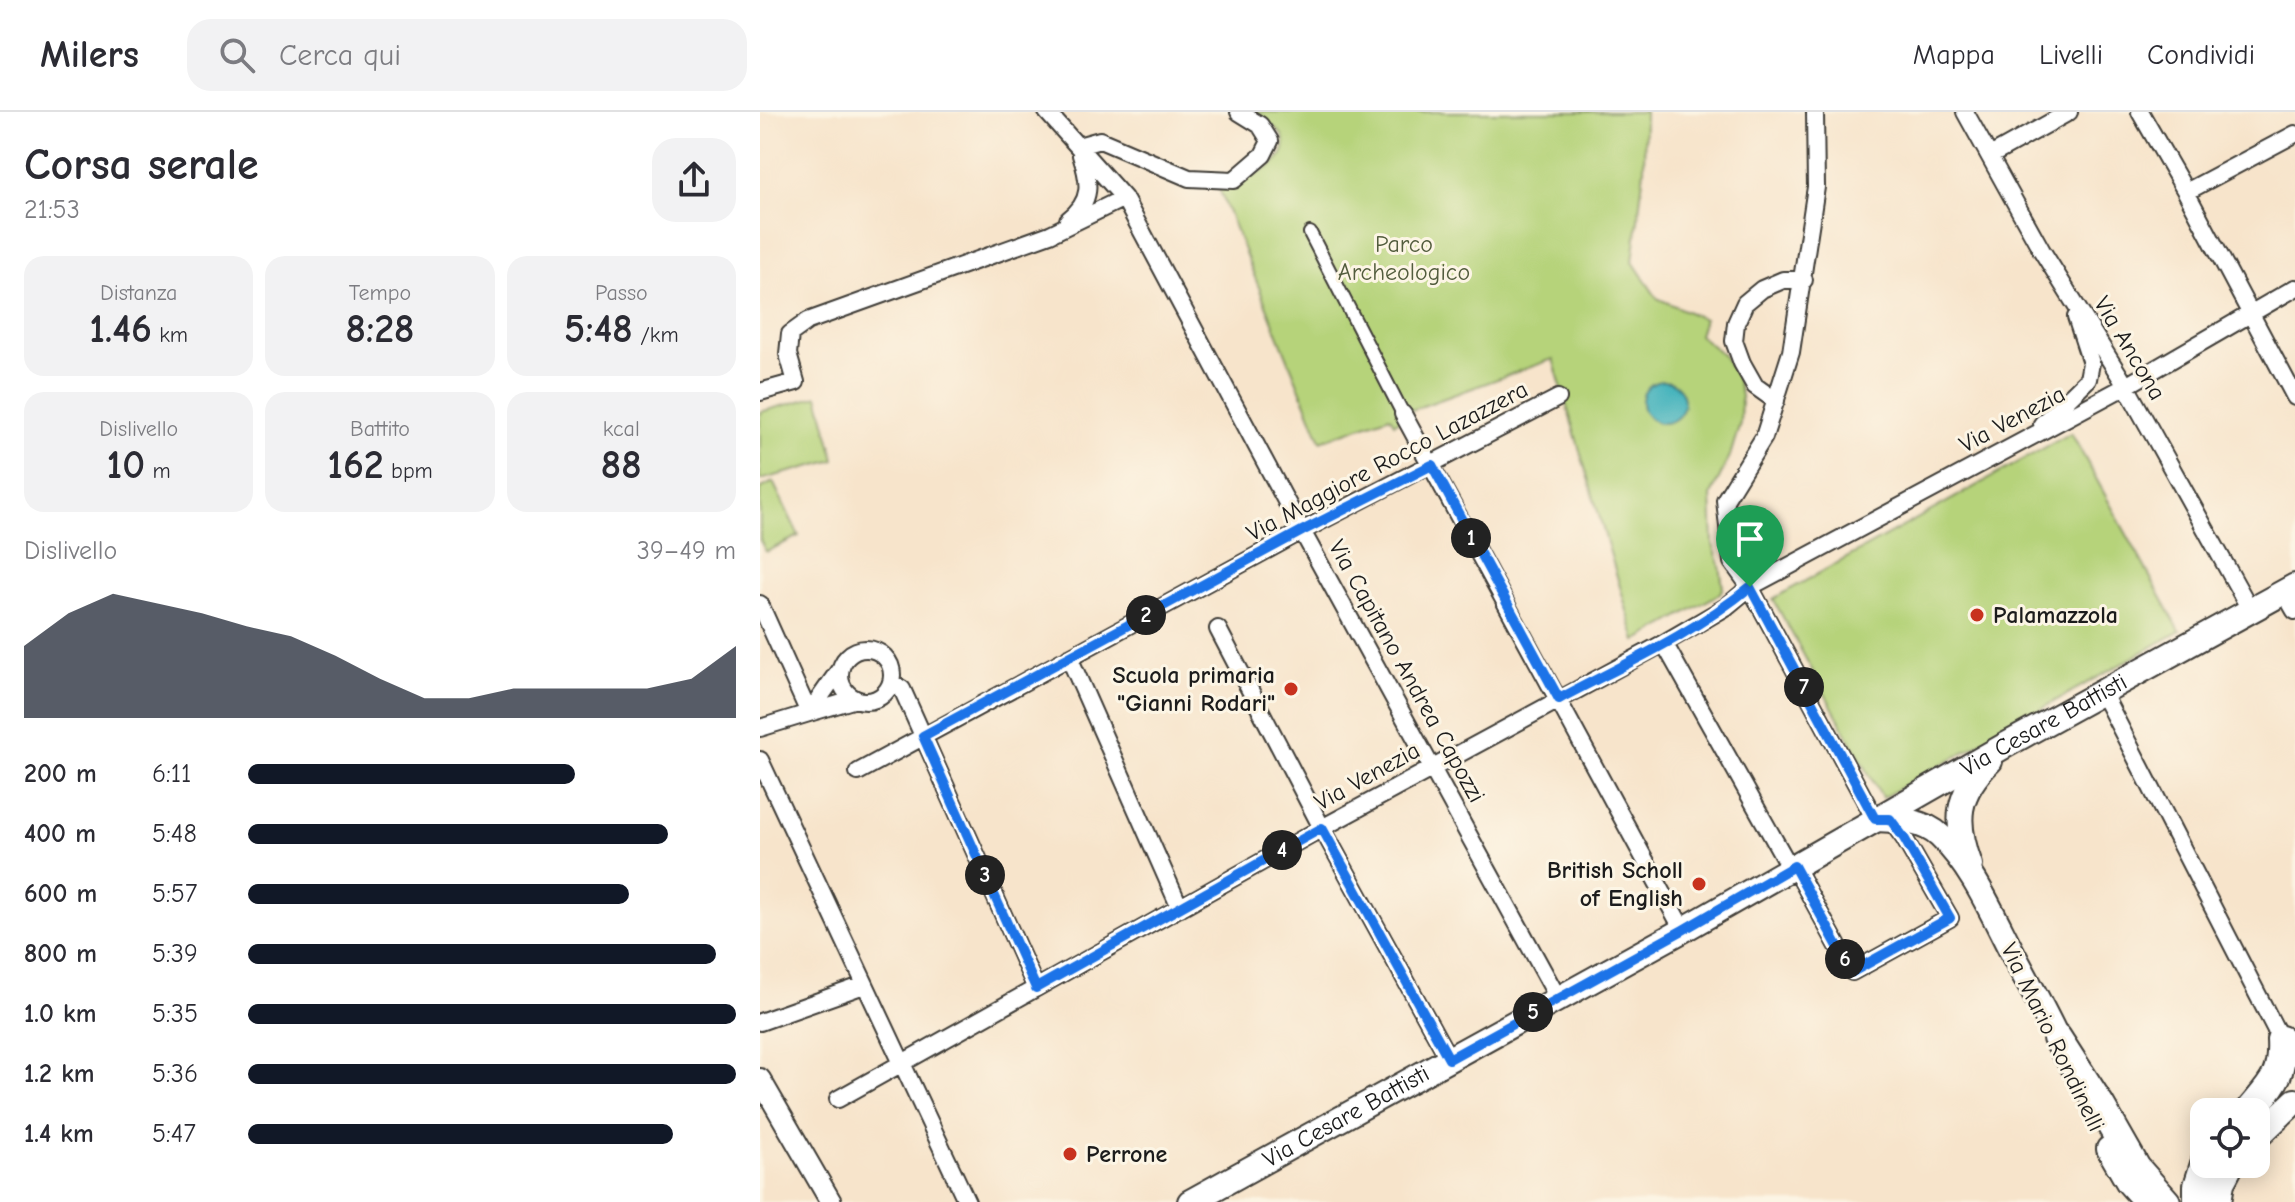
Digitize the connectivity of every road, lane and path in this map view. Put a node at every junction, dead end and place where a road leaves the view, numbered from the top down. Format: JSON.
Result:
{"nodes":[{"id":1,"x":1047,"y":112,"type":"edge"},
{"id":2,"x":1239,"y":112,"type":"edge"},
{"id":3,"x":1815,"y":112,"type":"edge"},
{"id":4,"x":1965,"y":112,"type":"edge"},
{"id":5,"x":2069,"y":112,"type":"edge"},
{"id":6,"x":2140,"y":112,"type":"edge"},
{"id":7,"x":2295,"y":134,"type":"edge"},
{"id":8,"x":1078,"y":146,"type":"junction"},
{"id":9,"x":1990,"y":156,"type":"junction"},
{"id":10,"x":2186,"y":192,"type":"junction"},
{"id":11,"x":1124,"y":198,"type":"junction"},
{"id":12,"x":1310,"y":233,"type":"dead end"},
{"id":13,"x":1050,"y":234,"type":"junction"},
{"id":14,"x":1804,"y":280,"type":"junction"},
{"id":15,"x":2295,"y":288,"type":"edge"},
{"id":16,"x":2068,"y":293,"type":"junction"},
{"id":17,"x":2250,"y":314,"type":"junction"},
{"id":18,"x":2126,"y":386,"type":"junction"},
{"id":19,"x":760,"y":392,"type":"edge"},
{"id":20,"x":2295,"y":397,"type":"edge"},
{"id":21,"x":1558,"y":398,"type":"dead end"},
{"id":22,"x":1776,"y":401,"type":"junction"},
{"id":23,"x":1403,"y":414,"type":"joint"},
{"id":24,"x":2025,"y":440,"type":"junction"},
{"id":25,"x":1432,"y":465,"type":"junction"},
{"id":26,"x":1302,"y":531,"type":"junction"},
{"id":27,"x":1750,"y":587,"type":"junction"},
{"id":28,"x":2291,"y":596,"type":"edge"},
{"id":29,"x":760,"y":604,"type":"edge"},
{"id":30,"x":2251,"y":611,"type":"junction"},
{"id":31,"x":1218,"y":629,"type":"dead end"},
{"id":32,"x":1664,"y":643,"type":"junction"},
{"id":33,"x":1069,"y":657,"type":"junction"},
{"id":34,"x":840,"y":669,"type":"junction"},
{"id":35,"x":892,"y":683,"type":"junction"},
{"id":36,"x":2102,"y":692,"type":"junction"},
{"id":37,"x":856,"y":699,"type":"junction"},
{"id":38,"x":1559,"y":699,"type":"junction"},
{"id":39,"x":809,"y":713,"type":"junction"},
{"id":40,"x":760,"y":728,"type":"edge"},
{"id":41,"x":923,"y":736,"type":"junction"},
{"id":42,"x":2006,"y":745,"type":"junction"},
{"id":43,"x":760,"y":760,"type":"edge"},
{"id":44,"x":1432,"y":767,"type":"junction"},
{"id":45,"x":858,"y":772,"type":"dead end"},
{"id":46,"x":1883,"y":819,"type":"junction"},
{"id":47,"x":1322,"y":828,"type":"junction"},
{"id":48,"x":1792,"y":867,"type":"junction"},
{"id":49,"x":1981,"y":891,"type":"junction"},
{"id":50,"x":1180,"y":908,"type":"junction"},
{"id":51,"x":1683,"y":930,"type":"junction"},
{"id":52,"x":864,"y":985,"type":"junction"},
{"id":53,"x":1036,"y":988,"type":"junction"},
{"id":54,"x":1558,"y":998,"type":"junction"},
{"id":55,"x":760,"y":1022,"type":"edge"},
{"id":56,"x":2057,"y":1038,"type":"junction"},
{"id":57,"x":2288,"y":1045,"type":"edge"},
{"id":58,"x":1449,"y":1059,"type":"junction"},
{"id":59,"x":902,"y":1063,"type":"junction"},
{"id":60,"x":2295,"y":1072,"type":"edge"},
{"id":61,"x":760,"y":1079,"type":"edge"},
{"id":62,"x":2260,"y":1098,"type":"edge"},
{"id":63,"x":2266,"y":1098,"type":"edge"},
{"id":64,"x":838,"y":1099,"type":"dead end"},
{"id":65,"x":2295,"y":1101,"type":"edge"},
{"id":66,"x":2270,"y":1125,"type":"edge"},
{"id":67,"x":2201,"y":1178,"type":"edge"},
{"id":68,"x":2224,"y":1178,"type":"edge"},
{"id":69,"x":2133,"y":1192,"type":"edge"},
{"id":70,"x":831,"y":1202,"type":"edge"},
{"id":71,"x":967,"y":1202,"type":"edge"},
{"id":72,"x":1190,"y":1202,"type":"edge"},
{"id":73,"x":2146,"y":1202,"type":"edge"},
{"id":74,"x":2166,"y":1202,"type":"edge"},
{"id":75,"x":2198,"y":1202,"type":"edge"},
{"id":76,"x":2219,"y":1202,"type":"edge"}],
"edges":[{"from":1,"to":8,"type":"street","name":"Via Capitano Andrea Capozzi"},
{"from":2,"to":8,"type":"street"},
{"from":3,"to":14,"type":"street"},
{"from":4,"to":9,"type":"street","name":"Via Ancona"},
{"from":5,"to":9,"type":"street"},
{"from":6,"to":10,"type":"street"},
{"from":7,"to":10,"type":"street"},
{"from":8,"to":11,"type":"street","name":"Via Capitano Andrea Capozzi"},
{"from":8,"to":13,"type":"street"},
{"from":9,"to":16,"type":"street","name":"Via Ancona"},
{"from":10,"to":17,"type":"street"},
{"from":11,"to":13,"type":"street"},
{"from":11,"to":26,"type":"street","name":"Via Capitano Andrea Capozzi"},
{"from":12,"to":23,"type":"street"},
{"from":13,"to":19,"type":"street"},
{"from":14,"to":22,"type":"street"},
{"from":14,"to":22,"type":"street"},
{"from":15,"to":17,"type":"street","name":"Via Venezia"},
{"from":16,"to":18,"type":"street","name":"Via Ancona"},
{"from":16,"to":24,"type":"street"},
{"from":17,"to":18,"type":"street","name":"Via Venezia"},
{"from":17,"to":20,"type":"street"},
{"from":18,"to":24,"type":"street","name":"Via Venezia"},
{"from":18,"to":30,"type":"street","name":"Via Ancona"},
{"from":21,"to":25,"type":"street","name":"Via Maggiore Rocco Lazazzera"},
{"from":22,"to":27,"type":"street"},
{"from":23,"to":25,"type":"street"},
{"from":24,"to":27,"type":"street","name":"Via Venezia"},
{"from":25,"to":26,"type":"street","name":"Via Maggiore Rocco Lazazzera"},
{"from":25,"to":38,"type":"street"},
{"from":26,"to":33,"type":"street","name":"Via Maggiore Rocco Lazazzera"},
{"from":26,"to":44,"type":"street","name":"Via Capitano Andrea Capozzi"},
{"from":27,"to":32,"type":"street","name":"Via Venezia"},
{"from":27,"to":46,"type":"street"},
{"from":28,"to":30,"type":"main road","name":"Via Cesare Battisti"},
{"from":29,"to":39,"type":"street"},
{"from":30,"to":36,"type":"main road","name":"Via Cesare Battisti"},
{"from":31,"to":47,"type":"street"},
{"from":32,"to":38,"type":"street","name":"Via Venezia"},
{"from":32,"to":48,"type":"street"},
{"from":33,"to":41,"type":"street","name":"Via Maggiore Rocco Lazazzera"},
{"from":33,"to":50,"type":"street"},
{"from":34,"to":35,"type":"street"},
{"from":34,"to":37,"type":"street"},
{"from":34,"to":39,"type":"street"},
{"from":35,"to":37,"type":"street"},
{"from":35,"to":41,"type":"street"},
{"from":36,"to":42,"type":"main road","name":"Via Cesare Battisti"},
{"from":36,"to":57,"type":"street"},
{"from":37,"to":39,"type":"street"},
{"from":38,"to":44,"type":"street","name":"Via Venezia"},
{"from":38,"to":51,"type":"street"},
{"from":39,"to":40,"type":"street"},
{"from":41,"to":45,"type":"street","name":"Via Maggiore Rocco Lazazzera"},
{"from":41,"to":53,"type":"street"},
{"from":42,"to":46,"type":"main road","name":"Via Cesare Battisti"},
{"from":42,"to":49,"type":"main road","name":"Via Mario Rondinelli"},
{"from":43,"to":52,"type":"street"},
{"from":44,"to":47,"type":"street","name":"Via Venezia"},
{"from":44,"to":54,"type":"street","name":"Via Capitano Andrea Capozzi"},
{"from":46,"to":48,"type":"main road","name":"Via Cesare Battisti"},
{"from":46,"to":48,"type":"street"},
{"from":46,"to":49,"type":"main road","name":"Via Mario Rondinelli"},
{"from":47,"to":50,"type":"street","name":"Via Venezia"},
{"from":47,"to":58,"type":"street"},
{"from":48,"to":51,"type":"main road","name":"Via Cesare Battisti"},
{"from":49,"to":56,"type":"main road","name":"Via Mario Rondinelli"},
{"from":50,"to":53,"type":"street","name":"Via Venezia"},
{"from":51,"to":54,"type":"main road","name":"Via Cesare Battisti"},
{"from":52,"to":55,"type":"street"},
{"from":52,"to":59,"type":"street"},
{"from":53,"to":59,"type":"street","name":"Via Venezia"},
{"from":54,"to":58,"type":"main road","name":"Via Cesare Battisti"},
{"from":56,"to":69,"type":"main road","name":"Via Mario Rondinelli"},
{"from":56,"to":74,"type":"highway"},
{"from":57,"to":62,"type":"highway"},
{"from":58,"to":72,"type":"main road","name":"Via Cesare Battisti"},
{"from":59,"to":64,"type":"street","name":"Via Venezia"},
{"from":59,"to":71,"type":"street"},
{"from":60,"to":63,"type":"highway"},
{"from":61,"to":70,"type":"street"},
{"from":65,"to":66,"type":"main road"},
{"from":67,"to":75,"type":"highway"},
{"from":68,"to":76,"type":"main road"},
{"from":69,"to":73,"type":"main road","name":"Via Mario Rondinelli"}]}
